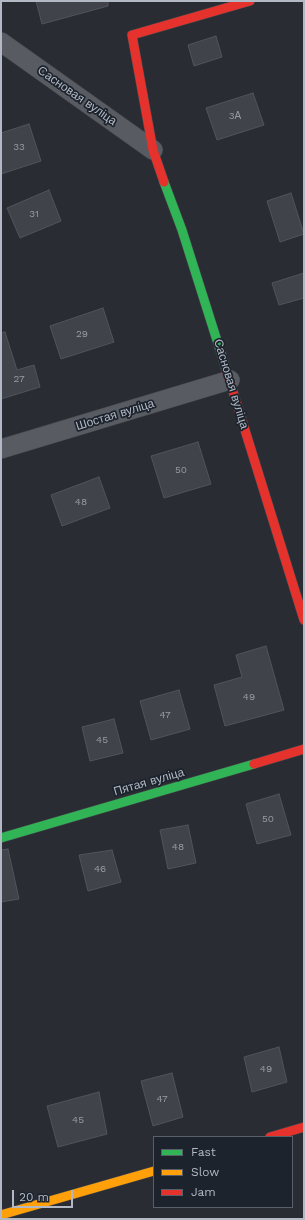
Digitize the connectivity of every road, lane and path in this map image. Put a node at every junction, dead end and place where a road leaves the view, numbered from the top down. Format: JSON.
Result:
{"nodes":[{"id":1,"x":250,"y":1,"type":"edge"},
{"id":2,"x":1,"y":42,"type":"edge"},
{"id":3,"x":153,"y":150,"type":"junction"},
{"id":4,"x":230,"y":380,"type":"junction"},
{"id":5,"x":1,"y":450,"type":"edge"},
{"id":6,"x":304,"y":620,"type":"edge"},
{"id":7,"x":304,"y":749,"type":"edge"},
{"id":8,"x":1,"y":838,"type":"edge"},
{"id":9,"x":304,"y":1127,"type":"edge"},
{"id":10,"x":273,"y":1136,"type":"edge"},
{"id":11,"x":153,"y":1171,"type":"edge"},
{"id":12,"x":1,"y":1215,"type":"edge"}],
"edges":[{"from":1,"to":3,"type":"street","name":"Сасновая вуліца"},
{"from":2,"to":3,"type":"street","name":"Сасновая вуліца"},
{"from":3,"to":4,"type":"street","name":"Сасновая вуліца"},
{"from":4,"to":5,"type":"street","name":"Шостая вуліца"},
{"from":4,"to":6,"type":"street","name":"Сасновая вуліца"},
{"from":7,"to":8,"type":"street","name":"Пятая вуліца"},
{"from":9,"to":10,"type":"street"},
{"from":11,"to":12,"type":"street"}]}
